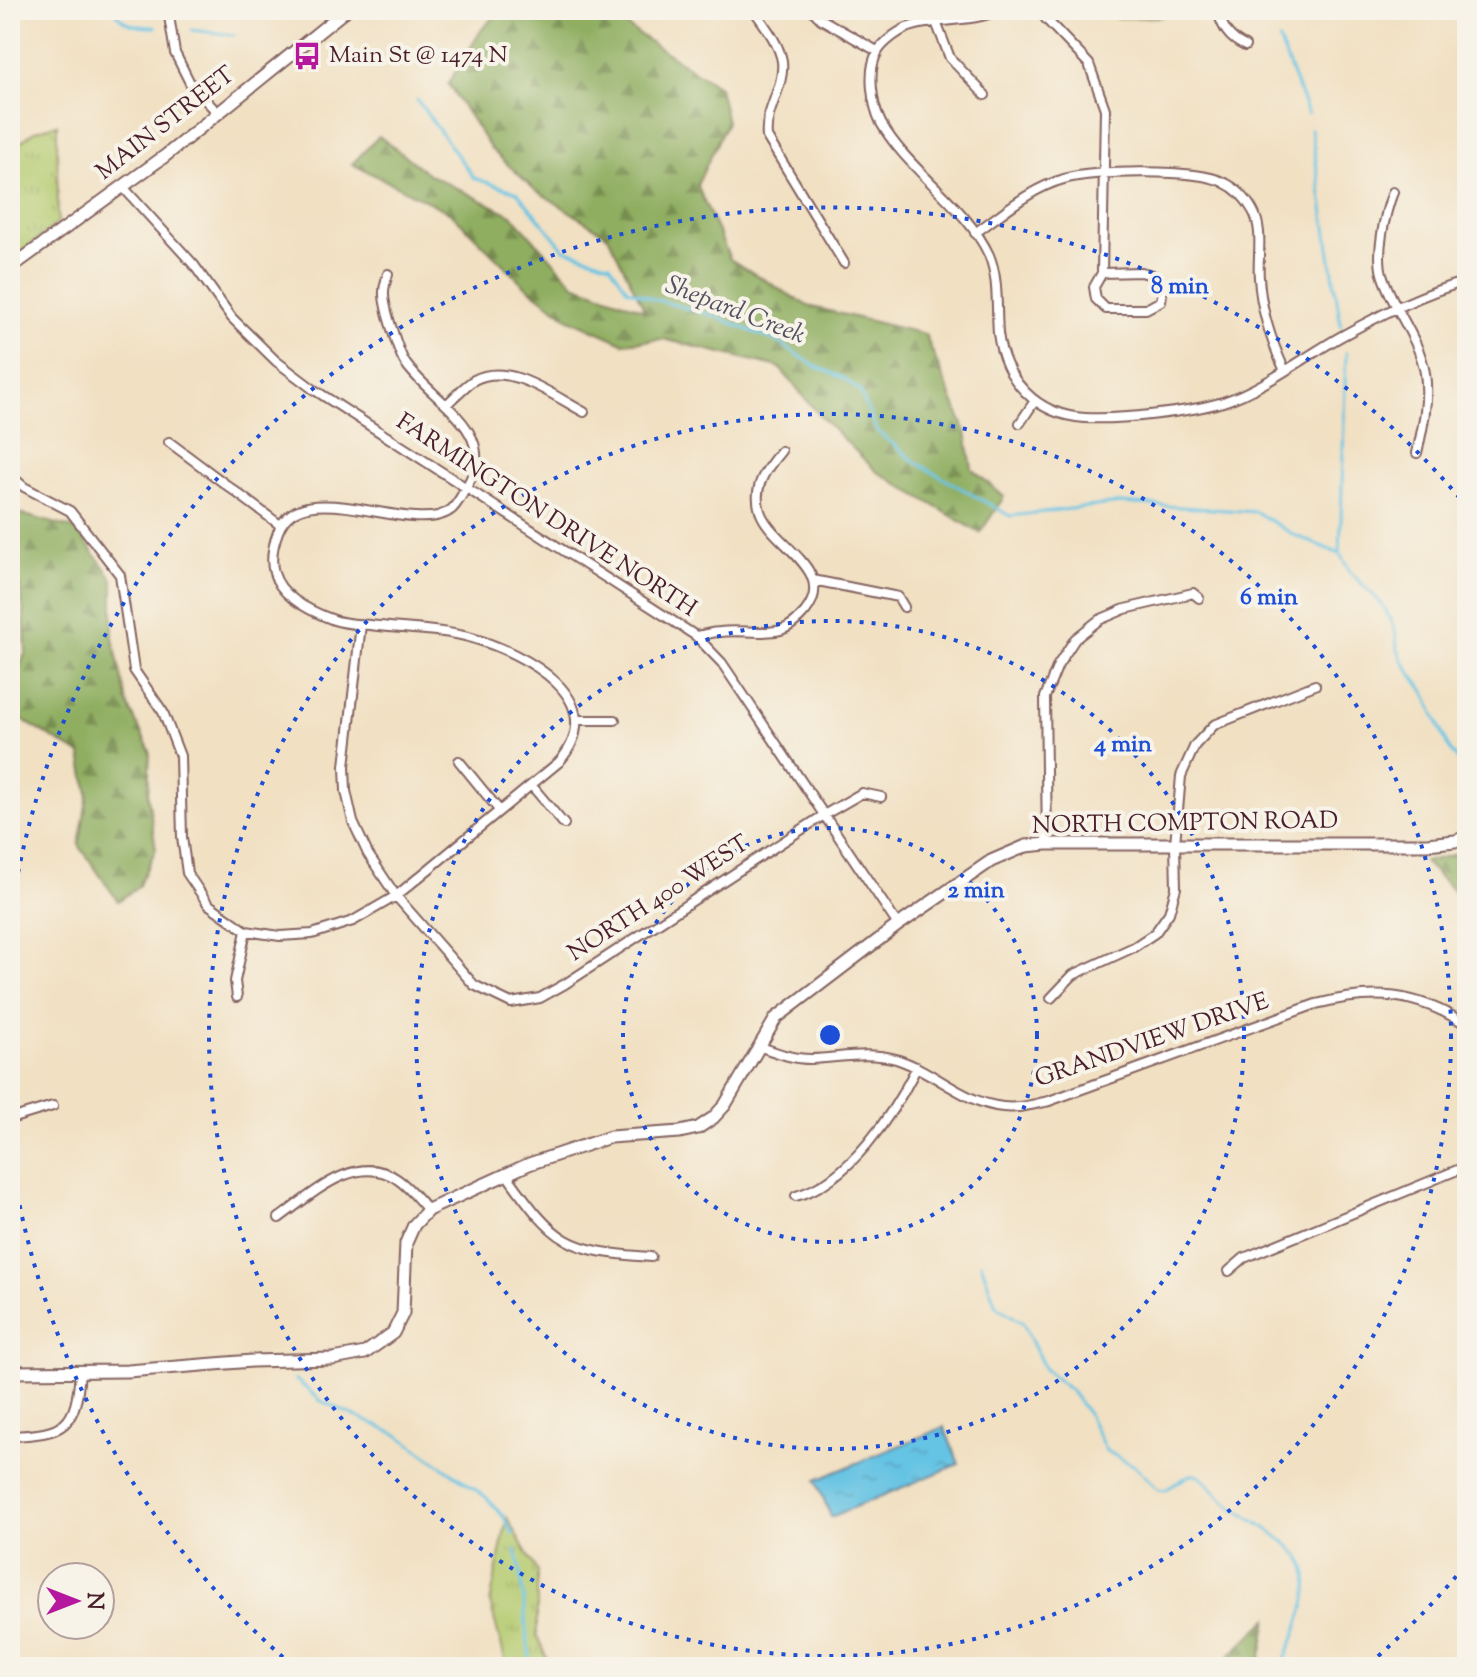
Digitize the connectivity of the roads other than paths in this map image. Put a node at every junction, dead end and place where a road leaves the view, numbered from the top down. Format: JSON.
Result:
{"nodes":[{"id":1,"x":168,"y":10,"type":"edge"},
{"id":2,"x":346,"y":10,"type":"edge"},
{"id":3,"x":754,"y":10,"type":"edge"},
{"id":4,"x":812,"y":10,"type":"edge"},
{"id":5,"x":998,"y":10,"type":"edge"},
{"id":6,"x":1041,"y":10,"type":"edge"},
{"id":7,"x":1217,"y":10,"type":"edge"},
{"id":8,"x":936,"y":22,"type":"junction"},
{"id":9,"x":1245,"y":46,"type":"dead end"},
{"id":10,"x":877,"y":51,"type":"junction"},
{"id":11,"x":985,"y":95,"type":"dead end"},
{"id":12,"x":218,"y":113,"type":"junction"},
{"id":13,"x":1105,"y":174,"type":"junction"},
{"id":14,"x":123,"y":187,"type":"junction"},
{"id":15,"x":1393,"y":192,"type":"dead end"},
{"id":16,"x":975,"y":233,"type":"junction"},
{"id":17,"x":844,"y":263,"type":"dead end"},
{"id":18,"x":10,"y":268,"type":"edge"},
{"id":19,"x":1102,"y":273,"type":"junction"},
{"id":20,"x":388,"y":274,"type":"dead end"},
{"id":21,"x":1467,"y":281,"type":"edge"},
{"id":22,"x":1398,"y":308,"type":"junction"},
{"id":23,"x":1285,"y":371,"type":"junction"},
{"id":24,"x":1034,"y":402,"type":"junction"},
{"id":25,"x":446,"y":405,"type":"junction"},
{"id":26,"x":584,"y":412,"type":"dead end"},
{"id":27,"x":1020,"y":423,"type":"dead end"},
{"id":28,"x":169,"y":442,"type":"dead end"},
{"id":29,"x":781,"y":451,"type":"dead end"},
{"id":30,"x":1417,"y":453,"type":"dead end"},
{"id":31,"x":10,"y":475,"type":"edge"},
{"id":32,"x":466,"y":489,"type":"junction"},
{"id":33,"x":280,"y":525,"type":"junction"},
{"id":34,"x":813,"y":580,"type":"junction"},
{"id":35,"x":1199,"y":598,"type":"dead end"},
{"id":36,"x":904,"y":607,"type":"dead end"},
{"id":37,"x":361,"y":624,"type":"junction"},
{"id":38,"x":696,"y":636,"type":"junction"},
{"id":39,"x":1315,"y":685,"type":"dead end"},
{"id":40,"x":578,"y":720,"type":"junction"},
{"id":41,"x":615,"y":720,"type":"dead end"},
{"id":42,"x":459,"y":761,"type":"dead end"},
{"id":43,"x":532,"y":786,"type":"junction"},
{"id":44,"x":881,"y":797,"type":"dead end"},
{"id":45,"x":499,"y":810,"type":"junction"},
{"id":46,"x":824,"y":815,"type":"junction"},
{"id":47,"x":564,"y":824,"type":"dead end"},
{"id":48,"x":1467,"y":837,"type":"edge"},
{"id":49,"x":1047,"y":844,"type":"junction"},
{"id":50,"x":1175,"y":844,"type":"junction"},
{"id":51,"x":396,"y":896,"type":"junction"},
{"id":52,"x":898,"y":925,"type":"junction"},
{"id":53,"x":246,"y":931,"type":"junction"},
{"id":54,"x":237,"y":997,"type":"dead end"},
{"id":55,"x":1051,"y":998,"type":"dead end"},
{"id":56,"x":1467,"y":1025,"type":"edge"},
{"id":57,"x":758,"y":1046,"type":"junction"},
{"id":58,"x":917,"y":1067,"type":"junction"},
{"id":59,"x":53,"y":1106,"type":"dead end"},
{"id":60,"x":10,"y":1119,"type":"edge"},
{"id":61,"x":1467,"y":1166,"type":"edge"},
{"id":62,"x":507,"y":1175,"type":"junction"},
{"id":63,"x":796,"y":1196,"type":"dead end"},
{"id":64,"x":428,"y":1210,"type":"junction"},
{"id":65,"x":279,"y":1218,"type":"dead end"},
{"id":66,"x":651,"y":1257,"type":"dead end"},
{"id":67,"x":1229,"y":1271,"type":"dead end"},
{"id":68,"x":80,"y":1371,"type":"junction"},
{"id":69,"x":10,"y":1372,"type":"edge"},
{"id":70,"x":10,"y":1436,"type":"edge"}],
"edges":[{"from":1,"to":12,"type":"street"},
{"from":2,"to":12,"type":"street","name":"MAIN STREET"},
{"from":3,"to":17,"type":"street"},
{"from":4,"to":10,"type":"street"},
{"from":5,"to":8,"type":"street"},
{"from":6,"to":13,"type":"street"},
{"from":7,"to":9,"type":"street"},
{"from":8,"to":10,"type":"street"},
{"from":8,"to":11,"type":"street"},
{"from":10,"to":16,"type":"street"},
{"from":12,"to":14,"type":"street","name":"MAIN STREET"},
{"from":13,"to":16,"type":"street"},
{"from":13,"to":19,"type":"street"},
{"from":13,"to":23,"type":"street"},
{"from":14,"to":18,"type":"street","name":"MAIN STREET"},
{"from":14,"to":32,"type":"street","name":"FARMINGTON DRIVE NORTH"},
{"from":15,"to":22,"type":"street"},
{"from":16,"to":24,"type":"street"},
{"from":19,"to":19,"type":"street"},
{"from":20,"to":25,"type":"street"},
{"from":21,"to":22,"type":"street"},
{"from":22,"to":23,"type":"street"},
{"from":22,"to":30,"type":"street"},
{"from":23,"to":24,"type":"street"},
{"from":24,"to":27,"type":"street"},
{"from":25,"to":26,"type":"street"},
{"from":25,"to":32,"type":"street"},
{"from":28,"to":33,"type":"street"},
{"from":29,"to":34,"type":"street"},
{"from":31,"to":53,"type":"street"},
{"from":32,"to":33,"type":"street"},
{"from":32,"to":38,"type":"street","name":"FARMINGTON DRIVE NORTH"},
{"from":33,"to":37,"type":"street"},
{"from":34,"to":36,"type":"street"},
{"from":34,"to":38,"type":"street"},
{"from":35,"to":49,"type":"street"},
{"from":37,"to":40,"type":"street"},
{"from":37,"to":51,"type":"street"},
{"from":38,"to":46,"type":"street","name":"FARMINGTON DRIVE NORTH"},
{"from":39,"to":50,"type":"street"},
{"from":40,"to":41,"type":"street"},
{"from":40,"to":43,"type":"street"},
{"from":42,"to":45,"type":"street"},
{"from":43,"to":45,"type":"street"},
{"from":43,"to":47,"type":"street"},
{"from":44,"to":46,"type":"street","name":"NORTH 400 WEST"},
{"from":45,"to":51,"type":"street"},
{"from":46,"to":51,"type":"street","name":"NORTH 400 WEST"},
{"from":46,"to":52,"type":"street","name":"FARMINGTON DRIVE NORTH"},
{"from":48,"to":50,"type":"street","name":"NORTH COMPTON ROAD"},
{"from":49,"to":50,"type":"street","name":"NORTH COMPTON ROAD"},
{"from":49,"to":52,"type":"street","name":"NORTH COMPTON ROAD"},
{"from":50,"to":55,"type":"street"},
{"from":51,"to":53,"type":"street"},
{"from":52,"to":57,"type":"street","name":"NORTH COMPTON ROAD"},
{"from":53,"to":54,"type":"street"},
{"from":56,"to":58,"type":"street","name":"GRANDVIEW DRIVE"},
{"from":57,"to":58,"type":"street","name":"GRANDVIEW DRIVE"},
{"from":57,"to":62,"type":"street","name":"NORTH COMPTON ROAD"},
{"from":58,"to":63,"type":"street"},
{"from":59,"to":60,"type":"street"},
{"from":61,"to":67,"type":"street"},
{"from":62,"to":64,"type":"street","name":"NORTH COMPTON ROAD"},
{"from":62,"to":66,"type":"street"},
{"from":64,"to":65,"type":"street"},
{"from":64,"to":68,"type":"street"},
{"from":68,"to":69,"type":"street"},
{"from":68,"to":70,"type":"street"}]}
